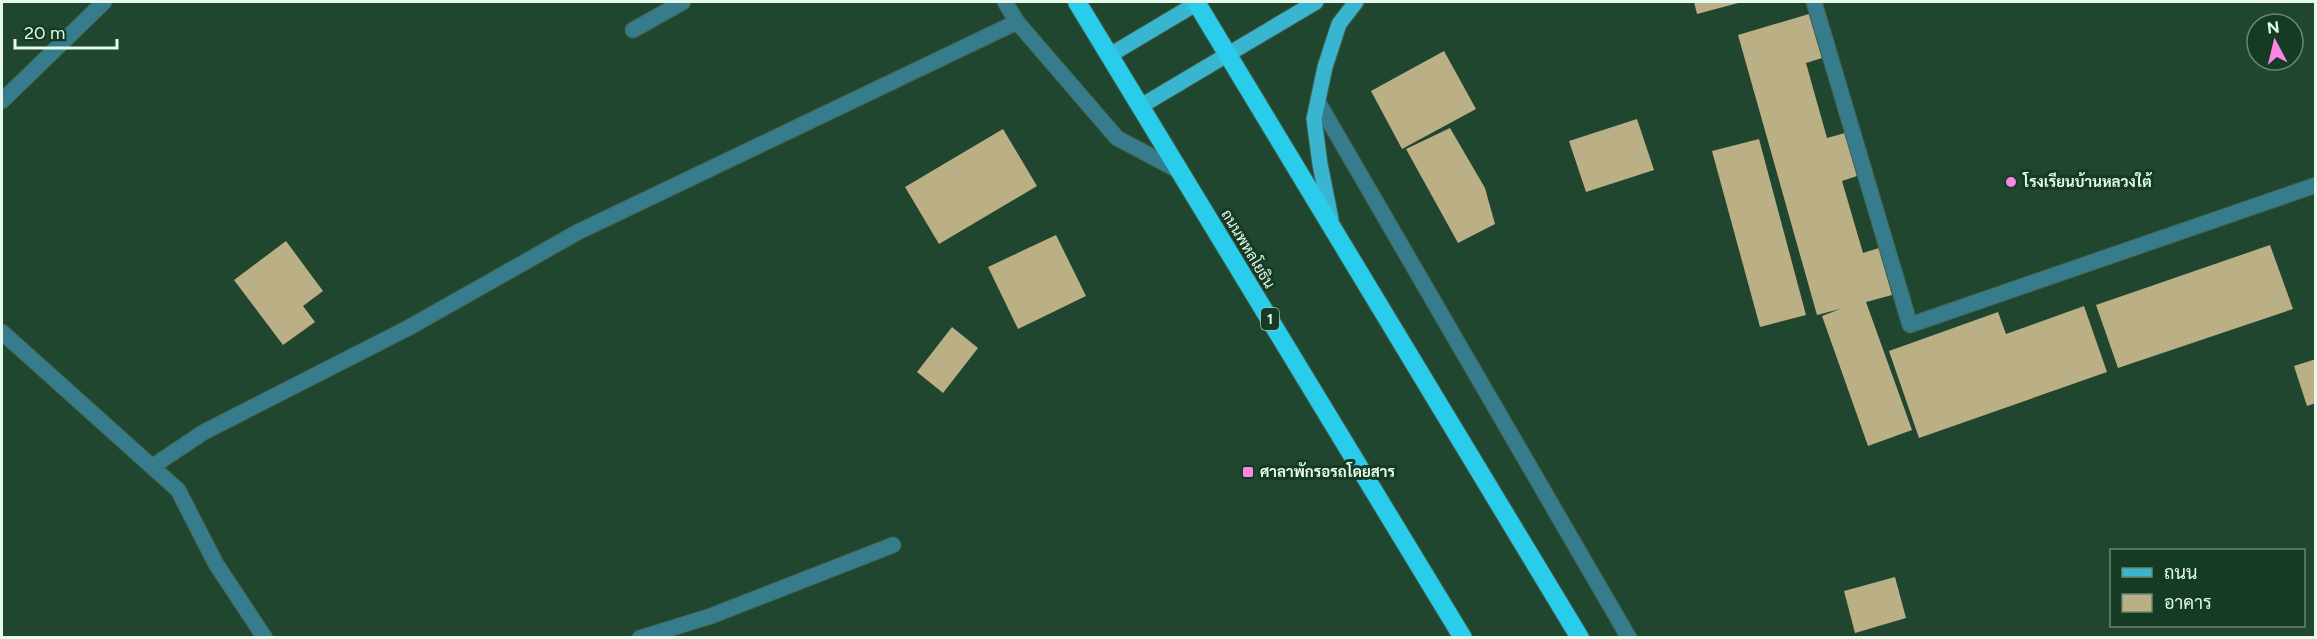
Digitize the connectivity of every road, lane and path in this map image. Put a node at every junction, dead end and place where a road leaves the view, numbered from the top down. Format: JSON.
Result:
{"nodes":[{"id":1,"x":104,"y":2,"type":"edge"},
{"id":2,"x":683,"y":2,"type":"edge"},
{"id":3,"x":1005,"y":2,"type":"edge"},
{"id":4,"x":1077,"y":2,"type":"edge"},
{"id":5,"x":1198,"y":2,"type":"edge"},
{"id":6,"x":1316,"y":2,"type":"edge"},
{"id":7,"x":1356,"y":2,"type":"edge"},
{"id":8,"x":1814,"y":2,"type":"edge"},
{"id":9,"x":1017,"y":22,"type":"junction"},
{"id":10,"x":633,"y":30,"type":"dead end"},
{"id":11,"x":1227,"y":54,"type":"junction"},
{"id":12,"x":1110,"y":55,"type":"junction"},
{"id":13,"x":2,"y":101,"type":"edge"},
{"id":14,"x":1318,"y":102,"type":"junction"},
{"id":15,"x":1141,"y":106,"type":"junction"},
{"id":16,"x":1181,"y":172,"type":"junction"},
{"id":17,"x":2316,"y":184,"type":"edge"},
{"id":18,"x":1332,"y":227,"type":"junction"},
{"id":19,"x":2,"y":332,"type":"edge"},
{"id":20,"x":153,"y":466,"type":"junction"},
{"id":21,"x":893,"y":545,"type":"dead end"},
{"id":22,"x":265,"y":638,"type":"edge"},
{"id":23,"x":640,"y":638,"type":"edge"},
{"id":24,"x":1463,"y":638,"type":"edge"},
{"id":25,"x":1580,"y":638,"type":"edge"},
{"id":26,"x":1629,"y":638,"type":"edge"}],
"edges":[{"from":1,"to":13,"type":"street"},
{"from":2,"to":10,"type":"street"},
{"from":3,"to":9,"type":"street"},
{"from":4,"to":12,"type":"highway","name":"ถนนพหลโยธิน","number":"1"},
{"from":5,"to":11,"type":"highway"},
{"from":5,"to":12,"type":"main road"},
{"from":6,"to":11,"type":"main road"},
{"from":7,"to":14,"type":"main road"},
{"from":8,"to":17,"type":"street"},
{"from":9,"to":16,"type":"street"},
{"from":9,"to":20,"type":"street"},
{"from":11,"to":15,"type":"main road"},
{"from":11,"to":18,"type":"highway"},
{"from":12,"to":15,"type":"highway","name":"ถนนพหลโยธิน","number":"1"},
{"from":14,"to":18,"type":"main road"},
{"from":14,"to":26,"type":"street"},
{"from":15,"to":16,"type":"highway","name":"ถนนพหลโยธิน","number":"1"},
{"from":16,"to":24,"type":"highway","name":"ถนนพหลโยธิน","number":"1"},
{"from":18,"to":25,"type":"highway"},
{"from":19,"to":20,"type":"street"},
{"from":20,"to":22,"type":"street"},
{"from":21,"to":23,"type":"street"}]}
